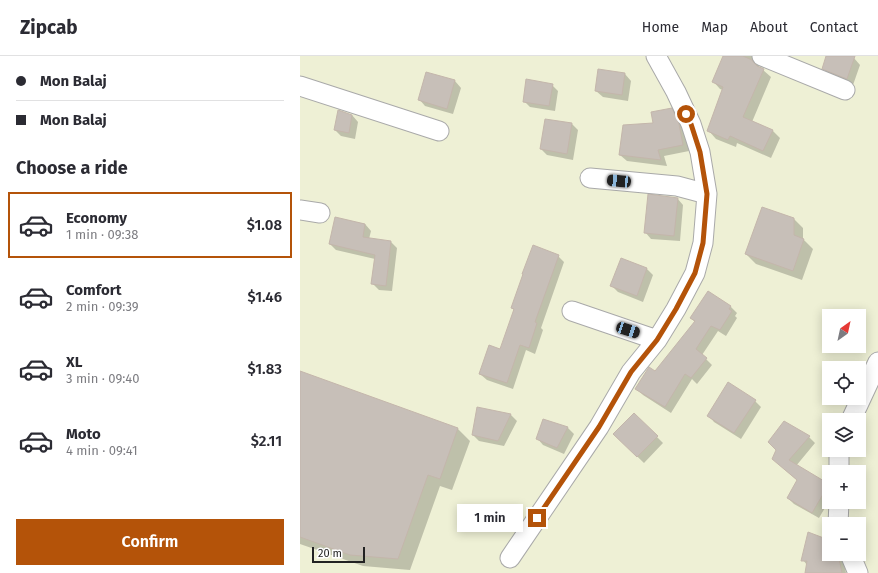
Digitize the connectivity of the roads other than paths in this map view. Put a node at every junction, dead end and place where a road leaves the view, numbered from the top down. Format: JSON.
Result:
{"nodes":[{"id":1,"x":656,"y":56,"type":"edge"},
{"id":2,"x":762,"y":56,"type":"edge"},
{"id":3,"x":300,"y":86,"type":"edge"},
{"id":4,"x":845,"y":90,"type":"dead end"},
{"id":5,"x":439,"y":131,"type":"dead end"},
{"id":6,"x":590,"y":178,"type":"dead end"},
{"id":7,"x":707,"y":194,"type":"junction"},
{"id":8,"x":300,"y":210,"type":"edge"},
{"id":9,"x":320,"y":214,"type":"dead end"},
{"id":10,"x":572,"y":311,"type":"dead end"},
{"id":11,"x":657,"y":340,"type":"junction"},
{"id":12,"x":878,"y":362,"type":"edge"},
{"id":13,"x":854,"y":413,"type":"edge"},
{"id":14,"x":510,"y":558,"type":"dead end"},
{"id":15,"x":853,"y":561,"type":"edge"},
{"id":16,"x":858,"y":573,"type":"edge"}],
"edges":[{"from":1,"to":7,"type":"street"},
{"from":2,"to":4,"type":"street"},
{"from":3,"to":5,"type":"street"},
{"from":6,"to":7,"type":"street"},
{"from":7,"to":11,"type":"street"},
{"from":8,"to":9,"type":"street"},
{"from":10,"to":11,"type":"street"},
{"from":11,"to":14,"type":"street"},
{"from":12,"to":13,"type":"street"},
{"from":15,"to":16,"type":"street"}]}
